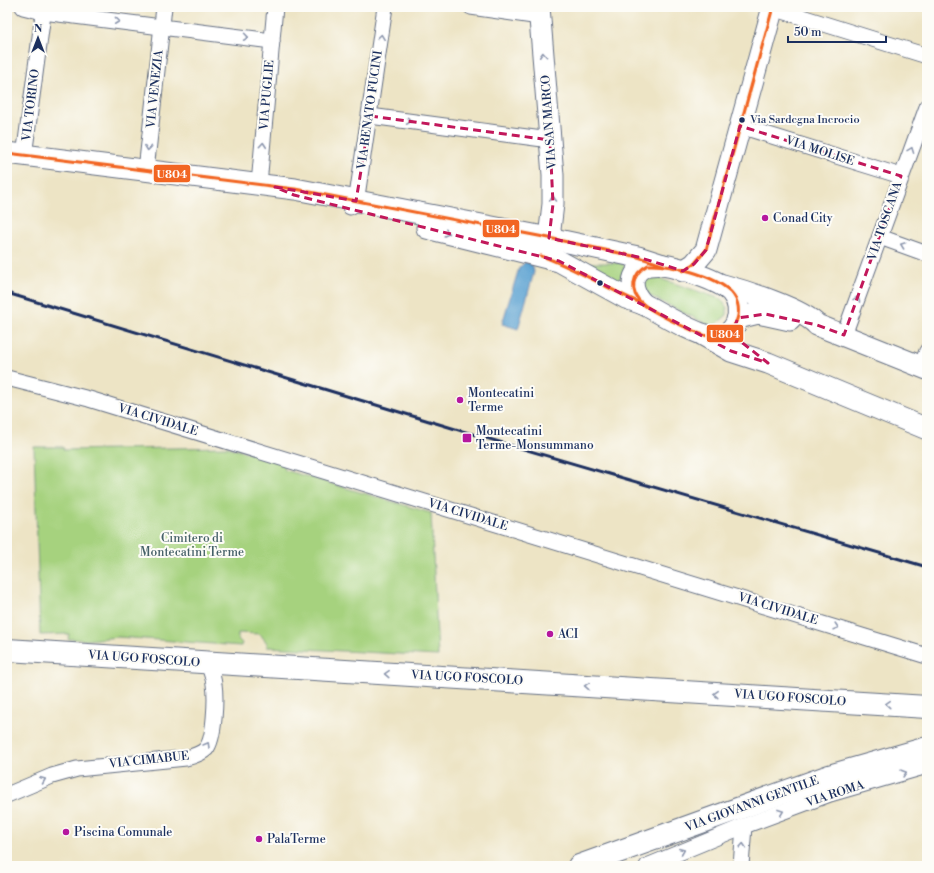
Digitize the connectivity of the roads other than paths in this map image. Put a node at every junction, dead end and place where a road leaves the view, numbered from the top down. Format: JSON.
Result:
{"nodes":[{"id":1,"x":23,"y":7,"type":"edge"},
{"id":2,"x":164,"y":7,"type":"edge"},
{"id":3,"x":275,"y":7,"type":"edge"},
{"id":4,"x":385,"y":7,"type":"edge"},
{"id":5,"x":471,"y":7,"type":"edge"},
{"id":6,"x":773,"y":8,"type":"edge"},
{"id":7,"x":43,"y":10,"type":"edge"},
{"id":8,"x":539,"y":12,"type":"edge"},
{"id":9,"x":162,"y":26,"type":"junction"},
{"id":10,"x":272,"y":41,"type":"junction"},
{"id":11,"x":927,"y":56,"type":"edge"},
{"id":12,"x":927,"y":107,"type":"edge"},
{"id":13,"x":370,"y":116,"type":"junction"},
{"id":14,"x":740,"y":126,"type":"junction"},
{"id":15,"x":550,"y":140,"type":"junction"},
{"id":16,"x":16,"y":154,"type":"edge"},
{"id":17,"x":146,"y":170,"type":"junction"},
{"id":18,"x":901,"y":176,"type":"junction"},
{"id":19,"x":267,"y":185,"type":"junction"},
{"id":20,"x":352,"y":204,"type":"junction"},
{"id":21,"x":880,"y":237,"type":"junction"},
{"id":22,"x":549,"y":238,"type":"junction"},
{"id":23,"x":927,"y":254,"type":"edge"},
{"id":24,"x":663,"y":265,"type":"junction"},
{"id":25,"x":683,"y":271,"type":"junction"},
{"id":26,"x":722,"y":285,"type":"junction"},
{"id":27,"x":643,"y":304,"type":"junction"},
{"id":28,"x":747,"y":315,"type":"junction"},
{"id":29,"x":699,"y":332,"type":"junction"},
{"id":30,"x":844,"y":335,"type":"junction"},
{"id":31,"x":768,"y":363,"type":"junction"},
{"id":32,"x":925,"y":363,"type":"edge"},
{"id":33,"x":7,"y":378,"type":"edge"},
{"id":34,"x":927,"y":430,"type":"edge"},
{"id":35,"x":7,"y":650,"type":"edge"},
{"id":36,"x":927,"y":656,"type":"edge"},
{"id":37,"x":208,"y":663,"type":"junction"},
{"id":38,"x":927,"y":707,"type":"edge"},
{"id":39,"x":927,"y":748,"type":"edge"},
{"id":40,"x":927,"y":766,"type":"edge"},
{"id":41,"x":7,"y":795,"type":"edge"},
{"id":42,"x":744,"y":826,"type":"junction"},
{"id":43,"x":579,"y":866,"type":"edge"},
{"id":44,"x":647,"y":866,"type":"edge"},
{"id":45,"x":741,"y":866,"type":"edge"}],
"edges":[{"from":1,"to":7,"type":"street"},
{"from":2,"to":9,"type":"street","name":"VIA VENEZIA"},
{"from":3,"to":10,"type":"street","name":"VIA PUGLIE"},
{"from":13,"to":4,"type":"street","name":"VIA RENATO FUCINI","one_way":true},
{"from":5,"to":8,"type":"street"},
{"from":6,"to":11,"type":"street"},
{"from":6,"to":14,"type":"main road"},
{"from":7,"to":9,"type":"street","one_way":true},
{"from":7,"to":16,"type":"street","name":"VIA TORINO"},
{"from":15,"to":8,"type":"main road","name":"VIA SAN MARCO","one_way":true},
{"from":9,"to":10,"type":"street","one_way":true},
{"from":9,"to":17,"type":"street","name":"VIA VENEZIA","one_way":true},
{"from":19,"to":10,"type":"street","name":"VIA PUGLIE","one_way":true},
{"from":18,"to":12,"type":"street","name":"VIA TOSCANA","one_way":true},
{"from":13,"to":15,"type":"street","one_way":true},
{"from":13,"to":20,"type":"street","name":"VIA RENATO FUCINI"},
{"from":14,"to":18,"type":"street","name":"VIA MOLISE"},
{"from":14,"to":25,"type":"main road"},
{"from":22,"to":15,"type":"main road","name":"VIA SAN MARCO","one_way":true},
{"from":16,"to":17,"type":"main road"},
{"from":17,"to":19,"type":"main road"},
{"from":18,"to":21,"type":"street","name":"VIA TOSCANA"},
{"from":19,"to":20,"type":"main road"},
{"from":20,"to":22,"type":"main road"},
{"from":20,"to":27,"type":"main road","one_way":true},
{"from":23,"to":21,"type":"street","one_way":true},
{"from":30,"to":21,"type":"street","name":"VIA TOSCANA","one_way":true},
{"from":22,"to":24,"type":"main road"},
{"from":24,"to":25,"type":"main road"},
{"from":24,"to":27,"type":"main road"},
{"from":25,"to":26,"type":"main road"},
{"from":26,"to":28,"type":"main road"},
{"from":26,"to":28,"type":"main road"},
{"from":27,"to":29,"type":"main road"},
{"from":28,"to":29,"type":"main road"},
{"from":28,"to":30,"type":"main road"},
{"from":28,"to":31,"type":"main road"},
{"from":29,"to":31,"type":"main road"},
{"from":30,"to":32,"type":"main road"},
{"from":31,"to":34,"type":"main road"},
{"from":33,"to":36,"type":"street","name":"VIA CIVIDALE","one_way":true},
{"from":35,"to":37,"type":"main road","name":"VIA UGO FOSCOLO"},
{"from":38,"to":37,"type":"main road","name":"VIA UGO FOSCOLO","one_way":true},
{"from":41,"to":37,"type":"street","name":"VIA CIMABUE","one_way":true},
{"from":39,"to":43,"type":"main road","name":"VIA GIOVANNI GENTILE"},
{"from":42,"to":40,"type":"street","name":"VIA ROMA","one_way":true},
{"from":44,"to":42,"type":"street","name":"VIA ROMA","one_way":true},
{"from":45,"to":42,"type":"street","one_way":true}]}
